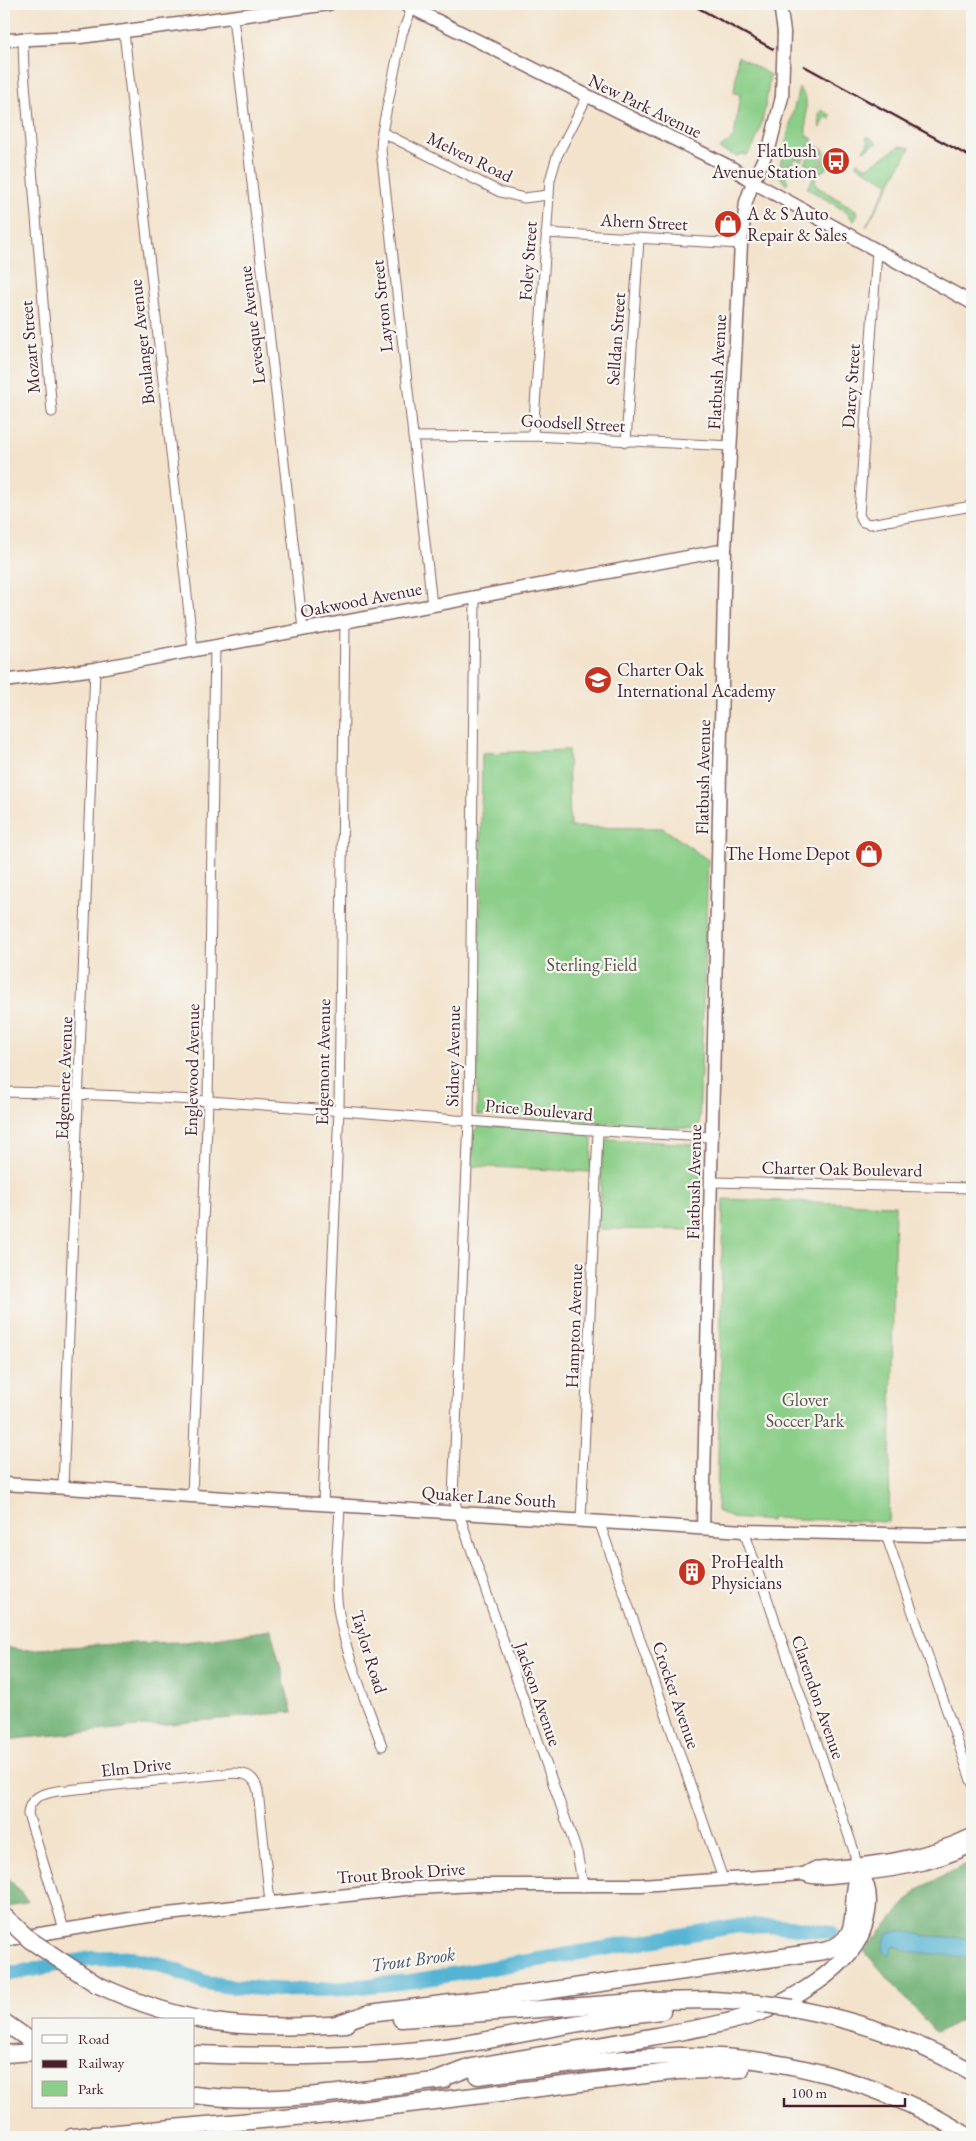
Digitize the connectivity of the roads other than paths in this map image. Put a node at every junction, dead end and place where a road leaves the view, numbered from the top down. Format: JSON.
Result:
{"nodes":[{"id":1,"x":330,"y":4,"type":"edge"},
{"id":2,"x":780,"y":4,"type":"edge"},
{"id":3,"x":408,"y":6,"type":"edge"},
{"id":4,"x":233,"y":17,"type":"junction"},
{"id":5,"x":124,"y":32,"type":"junction"},
{"id":6,"x":4,"y":40,"type":"edge"},
{"id":7,"x":23,"y":40,"type":"junction"},
{"id":8,"x":588,"y":97,"type":"junction"},
{"id":9,"x":382,"y":132,"type":"junction"},
{"id":10,"x":753,"y":182,"type":"junction"},
{"id":11,"x":548,"y":195,"type":"junction"},
{"id":12,"x":546,"y":233,"type":"junction"},
{"id":13,"x":639,"y":239,"type":"junction"},
{"id":14,"x":741,"y":244,"type":"junction"},
{"id":15,"x":878,"y":251,"type":"junction"},
{"id":16,"x":972,"y":303,"type":"edge"},
{"id":17,"x":52,"y":412,"type":"dead end"},
{"id":18,"x":413,"y":436,"type":"junction"},
{"id":19,"x":533,"y":436,"type":"junction"},
{"id":20,"x":626,"y":442,"type":"junction"},
{"id":21,"x":730,"y":446,"type":"junction"},
{"id":22,"x":972,"y":506,"type":"edge"},
{"id":23,"x":725,"y":550,"type":"junction"},
{"id":24,"x":475,"y":598,"type":"junction"},
{"id":25,"x":432,"y":605,"type":"junction"},
{"id":26,"x":345,"y":621,"type":"junction"},
{"id":27,"x":303,"y":629,"type":"junction"},
{"id":28,"x":215,"y":645,"type":"junction"},
{"id":29,"x":192,"y":649,"type":"junction"},
{"id":30,"x":95,"y":669,"type":"junction"},
{"id":31,"x":4,"y":681,"type":"edge"},
{"id":32,"x":4,"y":1092,"type":"edge"},
{"id":33,"x":80,"y":1093,"type":"junction"},
{"id":34,"x":208,"y":1101,"type":"junction"},
{"id":35,"x":339,"y":1109,"type":"junction"},
{"id":36,"x":469,"y":1120,"type":"junction"},
{"id":37,"x":598,"y":1132,"type":"junction"},
{"id":38,"x":713,"y":1137,"type":"junction"},
{"id":39,"x":712,"y":1182,"type":"junction"},
{"id":40,"x":972,"y":1188,"type":"edge"},
{"id":41,"x":4,"y":1484,"type":"edge"},
{"id":42,"x":63,"y":1487,"type":"junction"},
{"id":43,"x":192,"y":1496,"type":"junction"},
{"id":44,"x":323,"y":1504,"type":"junction"},
{"id":45,"x":340,"y":1505,"type":"junction"},
{"id":46,"x":458,"y":1512,"type":"junction"},
{"id":47,"x":581,"y":1520,"type":"junction"},
{"id":48,"x":599,"y":1521,"type":"junction"},
{"id":49,"x":703,"y":1528,"type":"junction"},
{"id":50,"x":744,"y":1531,"type":"junction"},
{"id":51,"x":886,"y":1534,"type":"junction"},
{"id":52,"x":972,"y":1534,"type":"edge"},
{"id":53,"x":382,"y":1746,"type":"dead end"},
{"id":54,"x":972,"y":1782,"type":"edge"},
{"id":55,"x":972,"y":1835,"type":"edge"},
{"id":56,"x":972,"y":1846,"type":"edge"},
{"id":57,"x":858,"y":1870,"type":"junction"},
{"id":58,"x":722,"y":1879,"type":"junction"},
{"id":59,"x":583,"y":1887,"type":"junction"},
{"id":60,"x":270,"y":1902,"type":"junction"},
{"id":61,"x":4,"y":1916,"type":"edge"},
{"id":62,"x":64,"y":1928,"type":"junction"},
{"id":63,"x":4,"y":1940,"type":"edge"},
{"id":64,"x":736,"y":2002,"type":"junction"},
{"id":65,"x":190,"y":2018,"type":"edge"},
{"id":66,"x":195,"y":2019,"type":"edge"},
{"id":67,"x":4,"y":2022,"type":"edge"},
{"id":68,"x":336,"y":2024,"type":"junction"},
{"id":69,"x":32,"y":2042,"type":"edge"},
{"id":70,"x":32,"y":2052,"type":"edge"},
{"id":71,"x":4,"y":2054,"type":"edge"},
{"id":72,"x":195,"y":2054,"type":"edge"},
{"id":73,"x":972,"y":2072,"type":"edge"},
{"id":74,"x":838,"y":2077,"type":"junction"},
{"id":75,"x":435,"y":2080,"type":"junction"},
{"id":76,"x":195,"y":2096,"type":"edge"},
{"id":77,"x":72,"y":2137,"type":"edge"},
{"id":78,"x":969,"y":2137,"type":"edge"}],
"edges":[{"from":1,"to":4,"type":"main road"},
{"from":2,"to":10,"type":"main road","name":"Flatbush Avenue","bridge":true},
{"from":3,"to":8,"type":"main road","name":"New Park Avenue"},
{"from":3,"to":9,"type":"street","name":"Layton Street"},
{"from":4,"to":5,"type":"main road"},
{"from":4,"to":27,"type":"street","name":"Levesque Avenue"},
{"from":5,"to":7,"type":"main road"},
{"from":5,"to":29,"type":"street","name":"Boulanger Avenue"},
{"from":6,"to":7,"type":"main road"},
{"from":7,"to":17,"type":"street","name":"Mozart Street"},
{"from":8,"to":10,"type":"main road","name":"New Park Avenue"},
{"from":8,"to":11,"type":"street","name":"Foley Street"},
{"from":9,"to":11,"type":"street","name":"Melven Road"},
{"from":9,"to":18,"type":"street","name":"Layton Street"},
{"from":10,"to":14,"type":"main road","name":"Flatbush Avenue"},
{"from":10,"to":15,"type":"main road","name":"New Park Avenue"},
{"from":11,"to":12,"type":"street","name":"Foley Street"},
{"from":12,"to":13,"type":"street","name":"Ahern Street"},
{"from":12,"to":19,"type":"street","name":"Foley Street"},
{"from":13,"to":14,"type":"street","name":"Ahern Street"},
{"from":13,"to":20,"type":"street","name":"Selldan Street"},
{"from":14,"to":21,"type":"main road","name":"Flatbush Avenue"},
{"from":15,"to":16,"type":"main road","name":"New Park Avenue"},
{"from":15,"to":22,"type":"street","name":"Darcy Street"},
{"from":18,"to":19,"type":"street","name":"Goodsell Street"},
{"from":18,"to":25,"type":"street","name":"Layton Street"},
{"from":19,"to":20,"type":"street","name":"Goodsell Street"},
{"from":20,"to":21,"type":"street","name":"Goodsell Street"},
{"from":21,"to":23,"type":"main road","name":"Flatbush Avenue"},
{"from":23,"to":24,"type":"main road","name":"Oakwood Avenue"},
{"from":23,"to":38,"type":"main road","name":"Flatbush Avenue"},
{"from":24,"to":25,"type":"main road","name":"Oakwood Avenue"},
{"from":24,"to":36,"type":"street","name":"Sidney Avenue"},
{"from":25,"to":26,"type":"main road","name":"Oakwood Avenue"},
{"from":26,"to":27,"type":"main road","name":"Oakwood Avenue"},
{"from":26,"to":35,"type":"street","name":"Edgemont Avenue"},
{"from":27,"to":28,"type":"main road","name":"Oakwood Avenue"},
{"from":28,"to":29,"type":"main road","name":"Oakwood Avenue"},
{"from":28,"to":34,"type":"street","name":"Englewood Avenue"},
{"from":29,"to":30,"type":"main road","name":"Oakwood Avenue"},
{"from":30,"to":31,"type":"main road","name":"Oakwood Avenue"},
{"from":30,"to":33,"type":"street","name":"Edgemere Avenue"},
{"from":32,"to":33,"type":"street","name":"Price Boulevard"},
{"from":33,"to":34,"type":"street","name":"Price Boulevard"},
{"from":33,"to":42,"type":"street","name":"Edgemere Avenue"},
{"from":34,"to":35,"type":"street","name":"Price Boulevard"},
{"from":34,"to":43,"type":"street","name":"Englewood Avenue"},
{"from":35,"to":36,"type":"street","name":"Price Boulevard"},
{"from":35,"to":44,"type":"street","name":"Edgemont Avenue"},
{"from":36,"to":37,"type":"street","name":"Price Boulevard"},
{"from":36,"to":46,"type":"street","name":"Sidney Avenue"},
{"from":37,"to":38,"type":"street","name":"Price Boulevard"},
{"from":37,"to":47,"type":"street","name":"Hampton Avenue"},
{"from":38,"to":39,"type":"main road","name":"Flatbush Avenue"},
{"from":39,"to":40,"type":"street","name":"Charter Oak Boulevard"},
{"from":39,"to":49,"type":"main road","name":"Flatbush Avenue"},
{"from":41,"to":42,"type":"main road","name":"Quaker Lane South"},
{"from":42,"to":43,"type":"main road","name":"Quaker Lane South"},
{"from":43,"to":44,"type":"main road","name":"Quaker Lane South"},
{"from":44,"to":45,"type":"main road","name":"Quaker Lane South"},
{"from":45,"to":46,"type":"main road","name":"Quaker Lane South"},
{"from":45,"to":53,"type":"street","name":"Taylor Road"},
{"from":46,"to":47,"type":"main road","name":"Quaker Lane South"},
{"from":46,"to":59,"type":"street","name":"Jackson Avenue"},
{"from":47,"to":48,"type":"main road","name":"Quaker Lane South"},
{"from":48,"to":49,"type":"main road","name":"Quaker Lane South"},
{"from":48,"to":58,"type":"street","name":"Crocker Avenue"},
{"from":49,"to":50,"type":"main road","name":"Quaker Lane South"},
{"from":50,"to":51,"type":"main road","name":"Quaker Lane South"},
{"from":50,"to":57,"type":"street","name":"Clarendon Avenue"},
{"from":51,"to":52,"type":"main road","name":"Quaker Lane South"},
{"from":51,"to":54,"type":"street"},
{"from":55,"to":57,"type":"main road","name":"Trout Brook Drive"},
{"from":56,"to":57,"type":"main road","name":"Trout Brook Drive"},
{"from":57,"to":58,"type":"main road","name":"Trout Brook Drive"},
{"from":57,"to":68,"type":"highway"},
{"from":57,"to":75,"type":"highway"},
{"from":58,"to":59,"type":"main road","name":"Trout Brook Drive"},
{"from":59,"to":60,"type":"main road","name":"Trout Brook Drive"},
{"from":60,"to":62,"type":"main road","name":"Trout Brook Drive"},
{"from":60,"to":62,"type":"street","name":"Elm Drive"},
{"from":61,"to":65,"type":"highway","bridge":true},
{"from":62,"to":63,"type":"main road","name":"Trout Brook Drive"},
{"from":64,"to":68,"type":"highway"},
{"from":64,"to":72,"type":"highway"},
{"from":64,"to":73,"type":"highway","bridge":true},
{"from":66,"to":68,"type":"highway","bridge":true},
{"from":67,"to":69,"type":"highway"},
{"from":70,"to":71,"type":"highway"},
{"from":74,"to":75,"type":"highway"},
{"from":74,"to":77,"type":"highway"},
{"from":74,"to":78,"type":"highway"},
{"from":75,"to":76,"type":"highway"}]}
